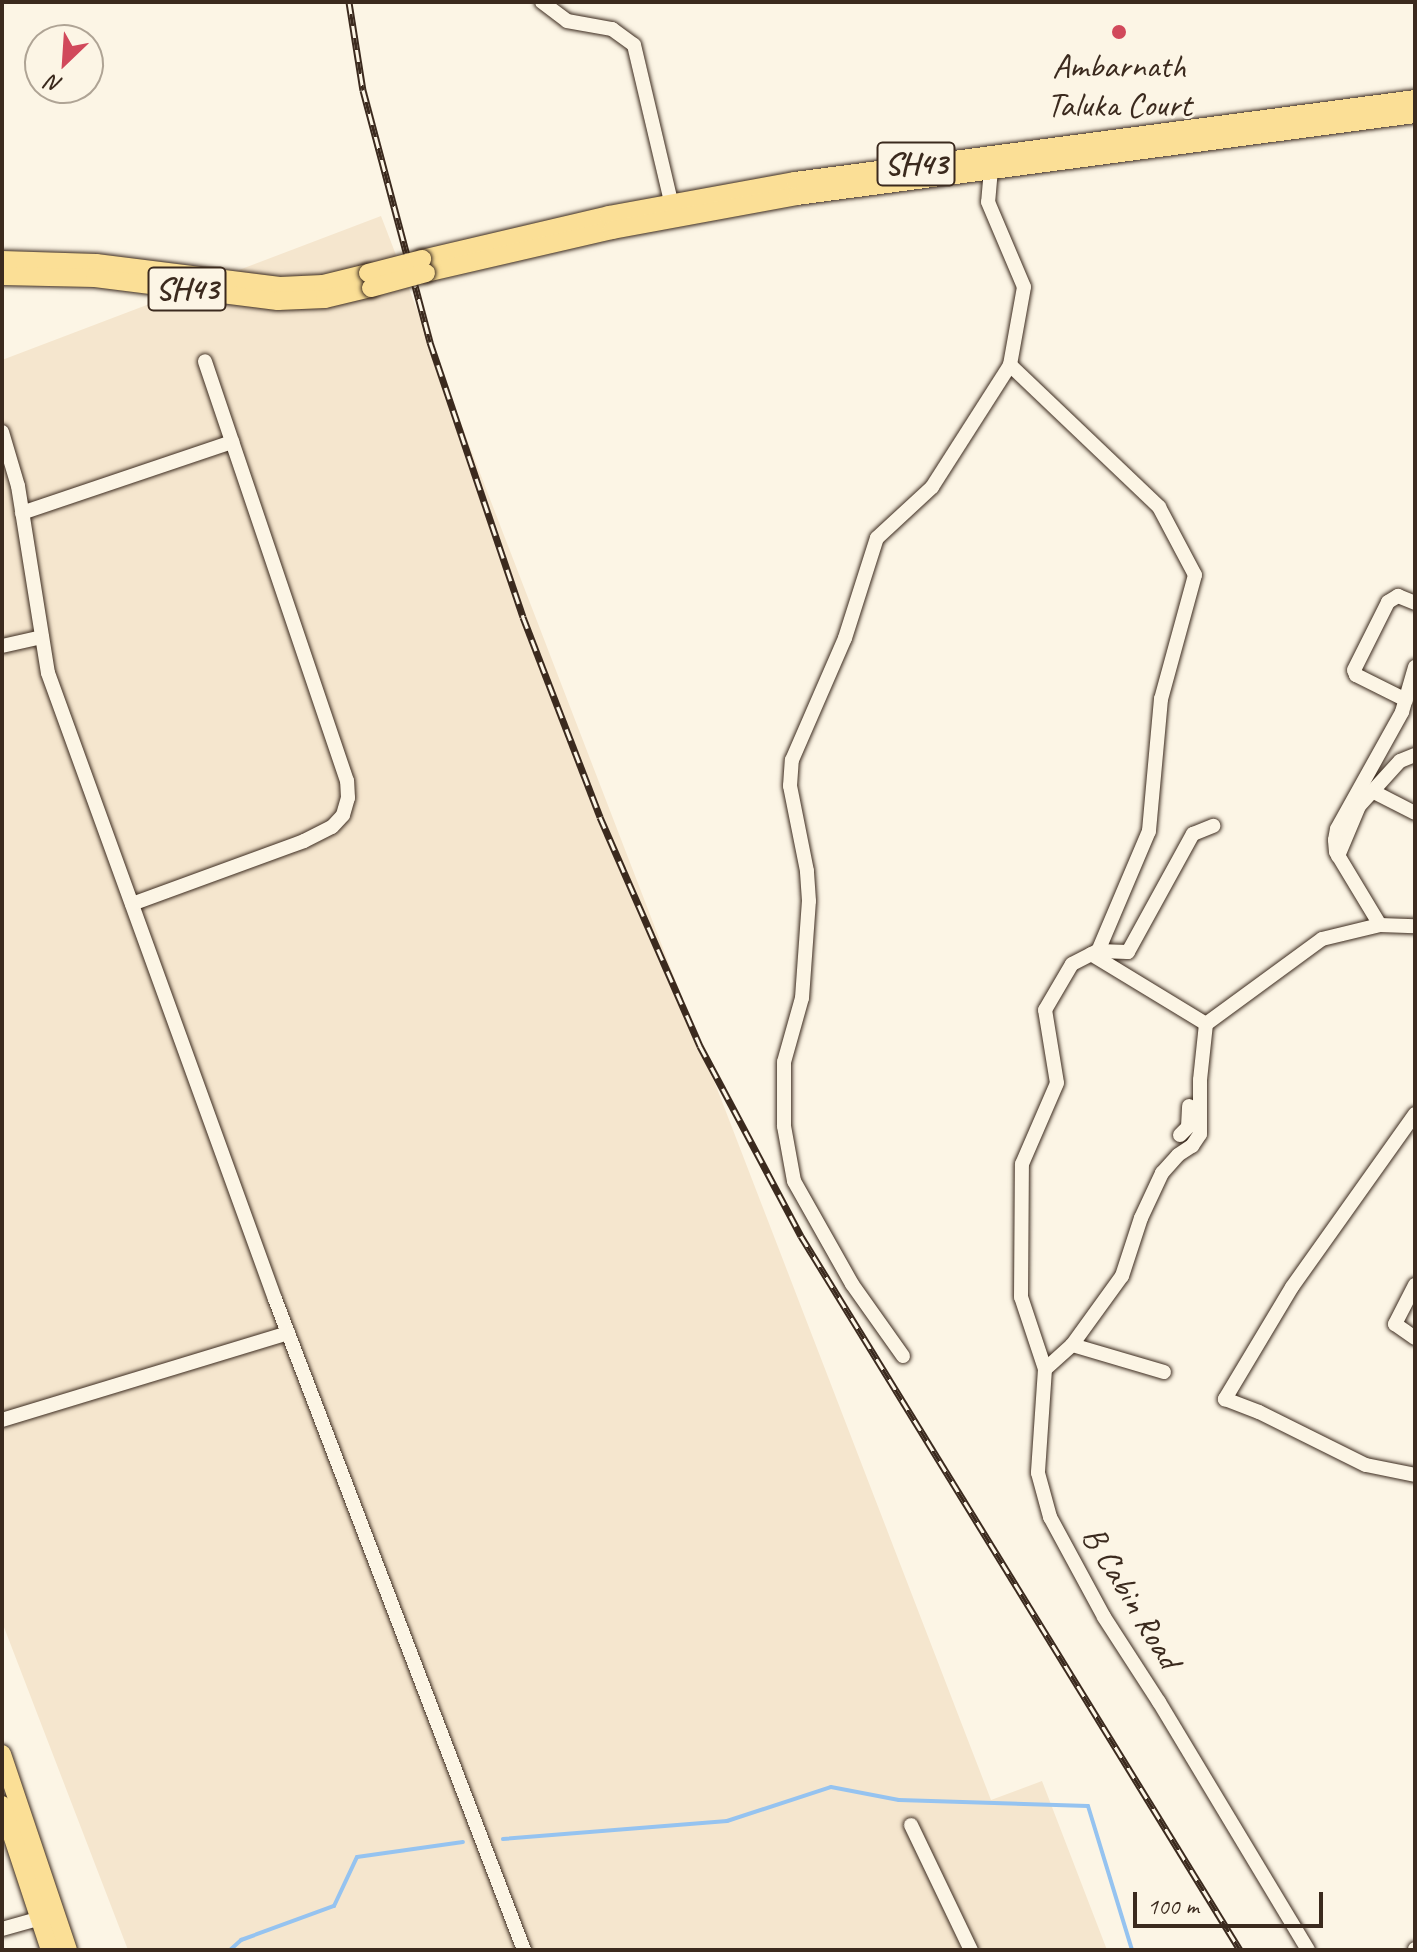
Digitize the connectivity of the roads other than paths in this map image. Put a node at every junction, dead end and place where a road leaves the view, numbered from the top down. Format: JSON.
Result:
{"nodes":[{"id":1,"x":542,"y":2,"type":"edge"},
{"id":2,"x":1415,"y":99,"type":"edge"},
{"id":3,"x":1415,"y":114,"type":"edge"},
{"id":4,"x":990,"y":161,"type":"junction"},
{"id":5,"x":671,"y":202,"type":"junction"},
{"id":6,"x":2,"y":260,"type":"edge"},
{"id":7,"x":424,"y":266,"type":"junction"},
{"id":8,"x":2,"y":276,"type":"edge"},
{"id":9,"x":369,"y":281,"type":"junction"},
{"id":10,"x":205,"y":361,"type":"dead end"},
{"id":11,"x":1010,"y":365,"type":"junction"},
{"id":12,"x":2,"y":432,"type":"edge"},
{"id":13,"x":232,"y":442,"type":"junction"},
{"id":14,"x":18,"y":486,"type":"junction"},
{"id":15,"x":2,"y":490,"type":"edge"},
{"id":16,"x":22,"y":513,"type":"junction"},
{"id":17,"x":1415,"y":603,"type":"edge"},
{"id":18,"x":42,"y":637,"type":"junction"},
{"id":19,"x":2,"y":646,"type":"edge"},
{"id":20,"x":1415,"y":667,"type":"edge"},
{"id":21,"x":1406,"y":700,"type":"junction"},
{"id":22,"x":1415,"y":755,"type":"edge"},
{"id":23,"x":1372,"y":791,"type":"junction"},
{"id":24,"x":1415,"y":813,"type":"edge"},
{"id":25,"x":1213,"y":826,"type":"dead end"},
{"id":26,"x":1338,"y":857,"type":"junction"},
{"id":27,"x":132,"y":904,"type":"junction"},
{"id":28,"x":1380,"y":925,"type":"junction"},
{"id":29,"x":1415,"y":926,"type":"edge"},
{"id":30,"x":1094,"y":953,"type":"junction"},
{"id":31,"x":1206,"y":1024,"type":"junction"},
{"id":32,"x":1189,"y":1106,"type":"junction"},
{"id":33,"x":1415,"y":1114,"type":"edge"},
{"id":34,"x":1180,"y":1135,"type":"dead end"},
{"id":35,"x":1415,"y":1285,"type":"edge"},
{"id":36,"x":288,"y":1333,"type":"junction"},
{"id":37,"x":1415,"y":1338,"type":"edge"},
{"id":38,"x":1072,"y":1345,"type":"junction"},
{"id":39,"x":903,"y":1356,"type":"dead end"},
{"id":40,"x":1045,"y":1369,"type":"junction"},
{"id":41,"x":1164,"y":1372,"type":"dead end"},
{"id":42,"x":2,"y":1420,"type":"edge"},
{"id":43,"x":1415,"y":1475,"type":"edge"},
{"id":44,"x":2,"y":1754,"type":"edge"},
{"id":45,"x":2,"y":1805,"type":"edge"},
{"id":46,"x":911,"y":1825,"type":"dead end"},
{"id":47,"x":47,"y":1916,"type":"junction"},
{"id":48,"x":2,"y":1929,"type":"edge"},
{"id":49,"x":50,"y":1950,"type":"edge"},
{"id":50,"x":68,"y":1950,"type":"edge"},
{"id":51,"x":524,"y":1950,"type":"edge"},
{"id":52,"x":971,"y":1950,"type":"edge"},
{"id":53,"x":1308,"y":1950,"type":"edge"}],
"edges":[{"from":1,"to":5,"type":"street"},
{"from":2,"to":4,"type":"main road","number":"SH43"},
{"from":3,"to":4,"type":"main road","number":"SH43"},
{"from":4,"to":5,"type":"main road","number":"SH43"},
{"from":4,"to":7,"type":"main road","number":"SH43"},
{"from":4,"to":11,"type":"street"},
{"from":5,"to":7,"type":"main road","number":"SH43"},
{"from":6,"to":9,"type":"main road","number":"SH43"},
{"from":7,"to":9,"type":"main road","number":"SH43","bridge":true},
{"from":8,"to":9,"type":"main road","number":"SH43"},
{"from":10,"to":13,"type":"street"},
{"from":11,"to":30,"type":"street"},
{"from":11,"to":39,"type":"street"},
{"from":12,"to":14,"type":"street"},
{"from":13,"to":16,"type":"street"},
{"from":13,"to":27,"type":"street"},
{"from":14,"to":15,"type":"street"},
{"from":14,"to":16,"type":"street"},
{"from":16,"to":18,"type":"street"},
{"from":17,"to":21,"type":"street"},
{"from":18,"to":19,"type":"street"},
{"from":18,"to":27,"type":"street"},
{"from":20,"to":21,"type":"street"},
{"from":21,"to":26,"type":"street"},
{"from":22,"to":23,"type":"street"},
{"from":23,"to":24,"type":"street"},
{"from":23,"to":26,"type":"street"},
{"from":25,"to":30,"type":"street"},
{"from":26,"to":28,"type":"street"},
{"from":27,"to":36,"type":"street"},
{"from":28,"to":29,"type":"street"},
{"from":28,"to":31,"type":"street"},
{"from":30,"to":31,"type":"street"},
{"from":30,"to":40,"type":"street"},
{"from":31,"to":32,"type":"street"},
{"from":32,"to":34,"type":"street"},
{"from":32,"to":38,"type":"street"},
{"from":33,"to":43,"type":"street"},
{"from":35,"to":37,"type":"street"},
{"from":36,"to":42,"type":"street"},
{"from":36,"to":51,"type":"street"},
{"from":38,"to":40,"type":"street"},
{"from":38,"to":41,"type":"street"},
{"from":40,"to":53,"type":"street","name":"B Cabin Road"},
{"from":44,"to":47,"type":"main road"},
{"from":45,"to":47,"type":"main road"},
{"from":46,"to":52,"type":"street"},
{"from":47,"to":48,"type":"street"},
{"from":47,"to":49,"type":"main road"},
{"from":47,"to":50,"type":"main road"}]}
